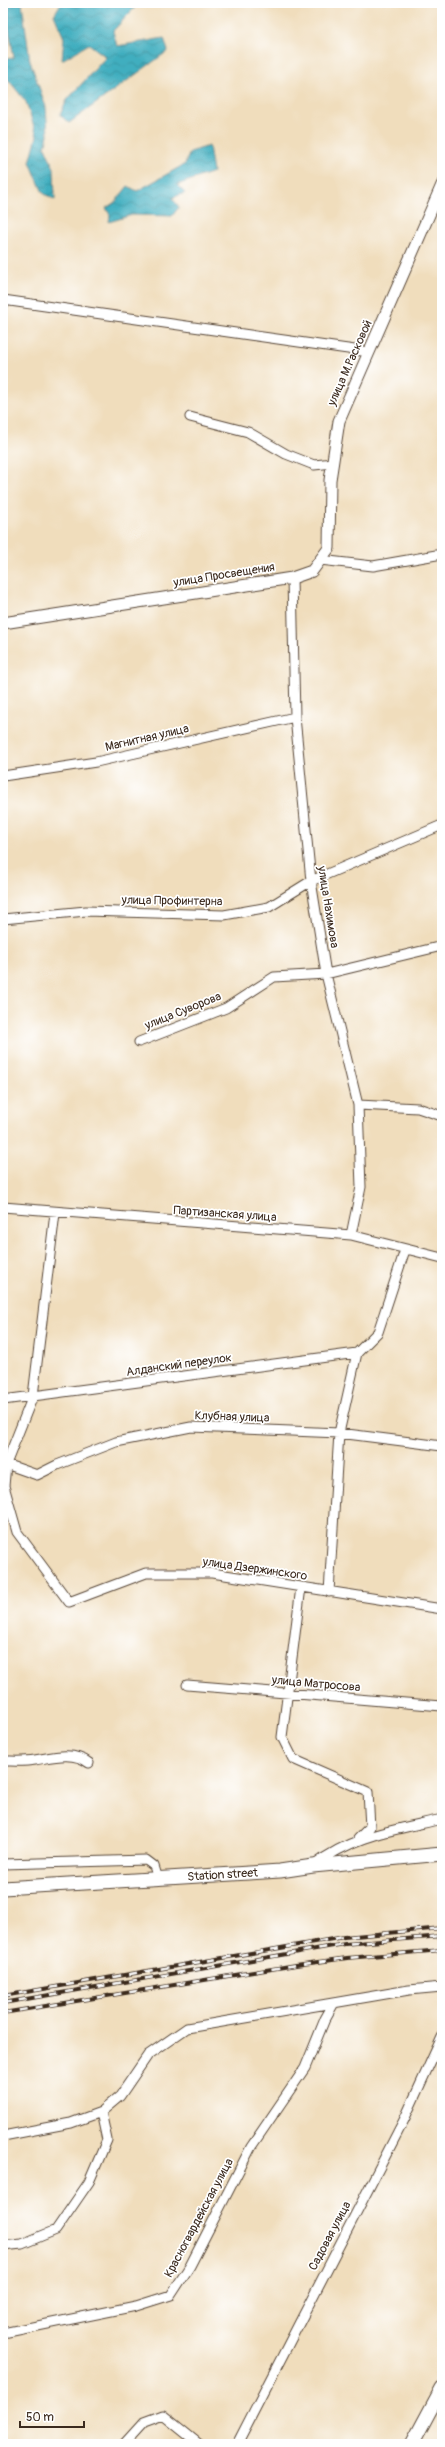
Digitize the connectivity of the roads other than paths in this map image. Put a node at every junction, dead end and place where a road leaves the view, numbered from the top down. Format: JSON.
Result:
{"nodes":[{"id":1,"x":442,"y":185,"type":"edge"},
{"id":2,"x":3,"y":300,"type":"edge"},
{"id":3,"x":369,"y":352,"type":"junction"},
{"id":4,"x":190,"y":417,"type":"dead end"},
{"id":5,"x":333,"y":462,"type":"junction"},
{"id":6,"x":442,"y":554,"type":"edge"},
{"id":7,"x":320,"y":560,"type":"junction"},
{"id":8,"x":292,"y":578,"type":"junction"},
{"id":9,"x":3,"y":623,"type":"edge"},
{"id":10,"x":295,"y":717,"type":"junction"},
{"id":11,"x":3,"y":776,"type":"edge"},
{"id":12,"x":442,"y":825,"type":"edge"},
{"id":13,"x":311,"y":881,"type":"junction"},
{"id":14,"x":3,"y":919,"type":"edge"},
{"id":15,"x":442,"y":946,"type":"edge"},
{"id":16,"x":326,"y":974,"type":"junction"},
{"id":17,"x":138,"y":1042,"type":"dead end"},
{"id":18,"x":358,"y":1104,"type":"junction"},
{"id":19,"x":442,"y":1116,"type":"edge"},
{"id":20,"x":3,"y":1207,"type":"edge"},
{"id":21,"x":55,"y":1212,"type":"junction"},
{"id":22,"x":351,"y":1236,"type":"junction"},
{"id":23,"x":405,"y":1250,"type":"junction"},
{"id":24,"x":442,"y":1258,"type":"edge"},
{"id":25,"x":358,"y":1353,"type":"junction"},
{"id":26,"x":33,"y":1396,"type":"junction"},
{"id":27,"x":3,"y":1400,"type":"edge"},
{"id":28,"x":339,"y":1432,"type":"junction"},
{"id":29,"x":442,"y":1446,"type":"edge"},
{"id":30,"x":6,"y":1464,"type":"junction"},
{"id":31,"x":301,"y":1587,"type":"junction"},
{"id":32,"x":329,"y":1592,"type":"junction"},
{"id":33,"x":442,"y":1610,"type":"edge"},
{"id":34,"x":187,"y":1685,"type":"dead end"},
{"id":35,"x":288,"y":1694,"type":"junction"},
{"id":36,"x":442,"y":1706,"type":"edge"},
{"id":37,"x":3,"y":1761,"type":"edge"},
{"id":38,"x":89,"y":1764,"type":"dead end"},
{"id":39,"x":442,"y":1819,"type":"edge"},
{"id":40,"x":358,"y":1839,"type":"junction"},
{"id":41,"x":442,"y":1854,"type":"edge"},
{"id":42,"x":3,"y":1864,"type":"edge"},
{"id":43,"x":313,"y":1866,"type":"junction"},
{"id":44,"x":158,"y":1879,"type":"junction"},
{"id":45,"x":3,"y":1888,"type":"edge"},
{"id":46,"x":442,"y":1987,"type":"edge"},
{"id":47,"x":334,"y":2003,"type":"junction"},
{"id":48,"x":442,"y":2037,"type":"edge"},
{"id":49,"x":101,"y":2112,"type":"junction"},
{"id":50,"x":3,"y":2136,"type":"edge"},
{"id":51,"x":3,"y":2246,"type":"edge"},
{"id":52,"x":3,"y":2333,"type":"edge"},
{"id":53,"x":442,"y":2388,"type":"edge"},
{"id":54,"x":124,"y":2444,"type":"edge"},
{"id":55,"x":199,"y":2444,"type":"edge"},
{"id":56,"x":237,"y":2444,"type":"edge"},
{"id":57,"x":412,"y":2444,"type":"edge"}],
"edges":[{"from":1,"to":3,"type":"street","name":"улица М.Расковой"},
{"from":2,"to":3,"type":"street"},
{"from":3,"to":5,"type":"street","name":"улица М.Расковой"},
{"from":4,"to":5,"type":"street"},
{"from":5,"to":7,"type":"street","name":"улица М.Расковой"},
{"from":6,"to":7,"type":"street"},
{"from":7,"to":8,"type":"street","name":"улица Просвещения"},
{"from":8,"to":9,"type":"street","name":"улица Просвещения"},
{"from":8,"to":10,"type":"street","name":"улица Нахимова"},
{"from":10,"to":11,"type":"street","name":"Магнитная улица"},
{"from":10,"to":13,"type":"street","name":"улица Нахимова"},
{"from":12,"to":13,"type":"street","name":"улица Профинтерна"},
{"from":13,"to":14,"type":"street","name":"улица Профинтерна"},
{"from":13,"to":16,"type":"street","name":"улица Нахимова"},
{"from":15,"to":16,"type":"street","name":"улица Суворова"},
{"from":16,"to":17,"type":"street","name":"улица Суворова"},
{"from":16,"to":18,"type":"street","name":"улица Нахимова"},
{"from":18,"to":19,"type":"street"},
{"from":18,"to":22,"type":"street","name":"улица Нахимова"},
{"from":20,"to":21,"type":"street","name":"Партизанская улица"},
{"from":21,"to":22,"type":"street","name":"Партизанская улица"},
{"from":21,"to":26,"type":"street"},
{"from":22,"to":23,"type":"street","name":"Партизанская улица"},
{"from":23,"to":24,"type":"street","name":"Партизанская улица"},
{"from":23,"to":25,"type":"street"},
{"from":25,"to":26,"type":"street","name":"Алданский переулок"},
{"from":25,"to":28,"type":"street"},
{"from":26,"to":27,"type":"street","name":"Алданский переулок"},
{"from":26,"to":30,"type":"street"},
{"from":28,"to":29,"type":"street","name":"Клубная улица"},
{"from":28,"to":30,"type":"street","name":"Клубная улица"},
{"from":28,"to":32,"type":"street"},
{"from":30,"to":31,"type":"street","name":"улица Дзержинского"},
{"from":31,"to":32,"type":"street","name":"улица Дзержинского"},
{"from":31,"to":35,"type":"street"},
{"from":32,"to":33,"type":"street","name":"улица Дзержинского"},
{"from":34,"to":35,"type":"street","name":"улица Матросова"},
{"from":35,"to":36,"type":"street","name":"улица Матросова"},
{"from":35,"to":40,"type":"street"},
{"from":37,"to":38,"type":"street"},
{"from":39,"to":40,"type":"street"},
{"from":40,"to":43,"type":"street"},
{"from":41,"to":43,"type":"main road","name":"Station street"},
{"from":42,"to":44,"type":"street"},
{"from":43,"to":44,"type":"main road","name":"Station street"},
{"from":44,"to":45,"type":"main road","name":"Station street"},
{"from":46,"to":47,"type":"street"},
{"from":47,"to":49,"type":"street"},
{"from":47,"to":52,"type":"street","name":"Красногвардейская улица"},
{"from":48,"to":56,"type":"street","name":"Садовая улица"},
{"from":49,"to":50,"type":"street"},
{"from":49,"to":51,"type":"street"},
{"from":53,"to":57,"type":"main road"},
{"from":54,"to":55,"type":"street"}]}
